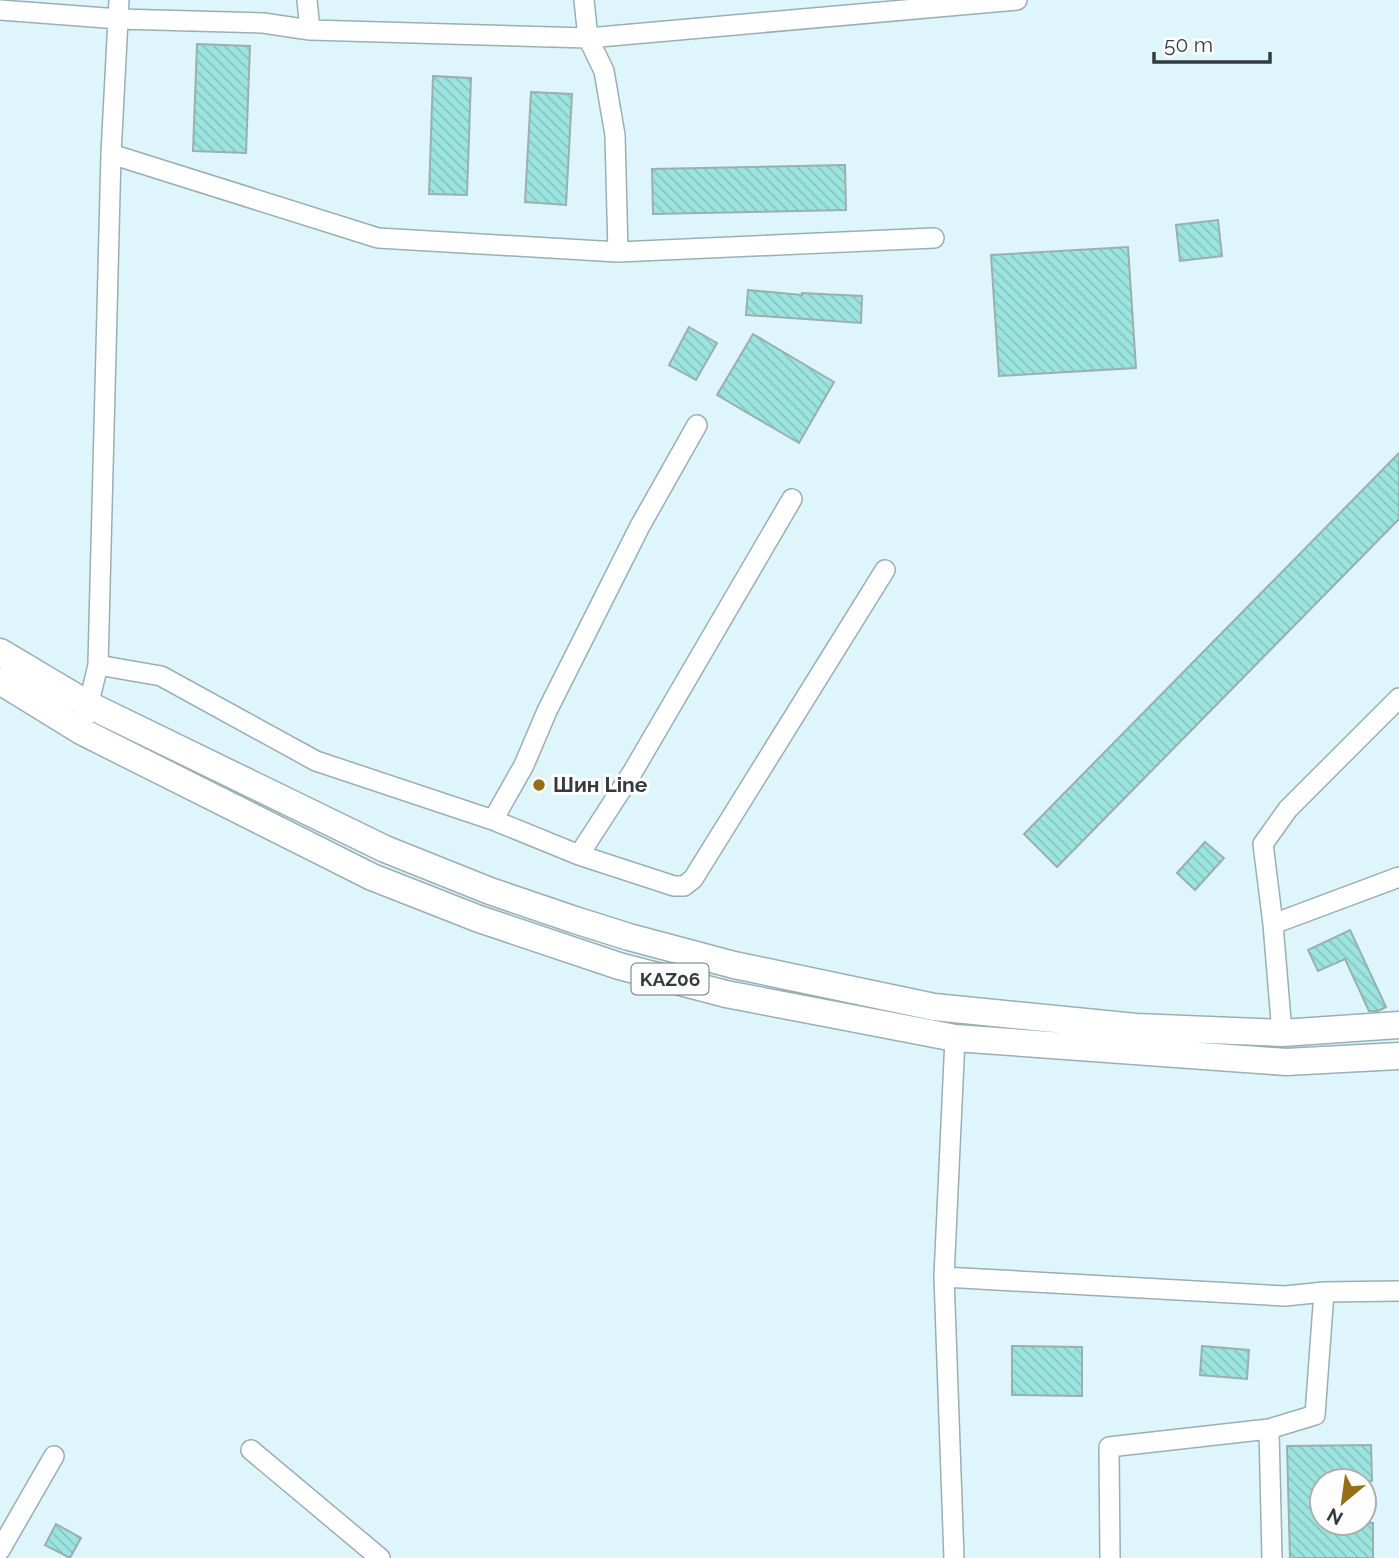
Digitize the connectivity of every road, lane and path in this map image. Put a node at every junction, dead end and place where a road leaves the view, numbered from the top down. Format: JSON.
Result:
{"nodes":[{"id":1,"x":307,"y":0,"type":"edge"},
{"id":2,"x":584,"y":0,"type":"edge"},
{"id":3,"x":1017,"y":0,"type":"edge"},
{"id":4,"x":119,"y":9,"type":"edge"},
{"id":5,"x":0,"y":10,"type":"edge"},
{"id":6,"x":310,"y":30,"type":"junction"},
{"id":7,"x":588,"y":38,"type":"junction"},
{"id":8,"x":111,"y":154,"type":"junction"},
{"id":9,"x":934,"y":238,"type":"dead end"},
{"id":10,"x":618,"y":252,"type":"junction"},
{"id":11,"x":697,"y":425,"type":"dead end"},
{"id":12,"x":792,"y":499,"type":"dead end"},
{"id":13,"x":885,"y":570,"type":"dead end"},
{"id":14,"x":0,"y":652,"type":"edge"},
{"id":15,"x":98,"y":665,"type":"junction"},
{"id":16,"x":0,"y":681,"type":"edge"},
{"id":17,"x":1399,"y":698,"type":"edge"},
{"id":18,"x":89,"y":705,"type":"junction"},
{"id":19,"x":81,"y":731,"type":"junction"},
{"id":20,"x":493,"y":820,"type":"junction"},
{"id":21,"x":579,"y":855,"type":"junction"},
{"id":22,"x":1399,"y":877,"type":"edge"},
{"id":23,"x":1273,"y":924,"type":"junction"},
{"id":24,"x":1399,"y":1025,"type":"edge"},
{"id":25,"x":1282,"y":1032,"type":"junction"},
{"id":26,"x":955,"y":1038,"type":"junction"},
{"id":27,"x":1399,"y":1056,"type":"edge"},
{"id":28,"x":944,"y":1277,"type":"junction"},
{"id":29,"x":1399,"y":1291,"type":"edge"},
{"id":30,"x":1324,"y":1292,"type":"junction"},
{"id":31,"x":1269,"y":1429,"type":"junction"},
{"id":32,"x":251,"y":1450,"type":"dead end"},
{"id":33,"x":54,"y":1456,"type":"dead end"},
{"id":34,"x":0,"y":1550,"type":"edge"},
{"id":35,"x":380,"y":1558,"type":"edge"},
{"id":36,"x":954,"y":1558,"type":"edge"},
{"id":37,"x":1110,"y":1558,"type":"edge"},
{"id":38,"x":1272,"y":1558,"type":"edge"}],
"edges":[{"from":1,"to":6,"type":"street"},
{"from":2,"to":7,"type":"street"},
{"from":3,"to":7,"type":"street"},
{"from":4,"to":5,"type":"street"},
{"from":4,"to":6,"type":"street"},
{"from":4,"to":8,"type":"street"},
{"from":6,"to":7,"type":"street"},
{"from":7,"to":10,"type":"street"},
{"from":8,"to":10,"type":"street"},
{"from":8,"to":15,"type":"street"},
{"from":9,"to":10,"type":"street"},
{"from":11,"to":20,"type":"street"},
{"from":12,"to":21,"type":"street"},
{"from":13,"to":21,"type":"street"},
{"from":14,"to":18,"type":"highway","number":"KАZ06"},
{"from":15,"to":18,"type":"street"},
{"from":15,"to":20,"type":"street"},
{"from":16,"to":19,"type":"highway","number":"KАZ06"},
{"from":17,"to":23,"type":"street"},
{"from":18,"to":19,"type":"street"},
{"from":18,"to":25,"type":"highway","number":"KАZ06"},
{"from":19,"to":26,"type":"highway","number":"KАZ06"},
{"from":20,"to":21,"type":"street"},
{"from":22,"to":23,"type":"street"},
{"from":23,"to":25,"type":"street"},
{"from":24,"to":25,"type":"highway","number":"KАZ06"},
{"from":26,"to":27,"type":"highway","number":"KАZ06"},
{"from":26,"to":28,"type":"street"},
{"from":28,"to":30,"type":"street"},
{"from":28,"to":36,"type":"street"},
{"from":29,"to":30,"type":"street"},
{"from":30,"to":31,"type":"street"},
{"from":31,"to":37,"type":"street"},
{"from":31,"to":38,"type":"street"},
{"from":32,"to":35,"type":"street"},
{"from":33,"to":34,"type":"street"}]}
